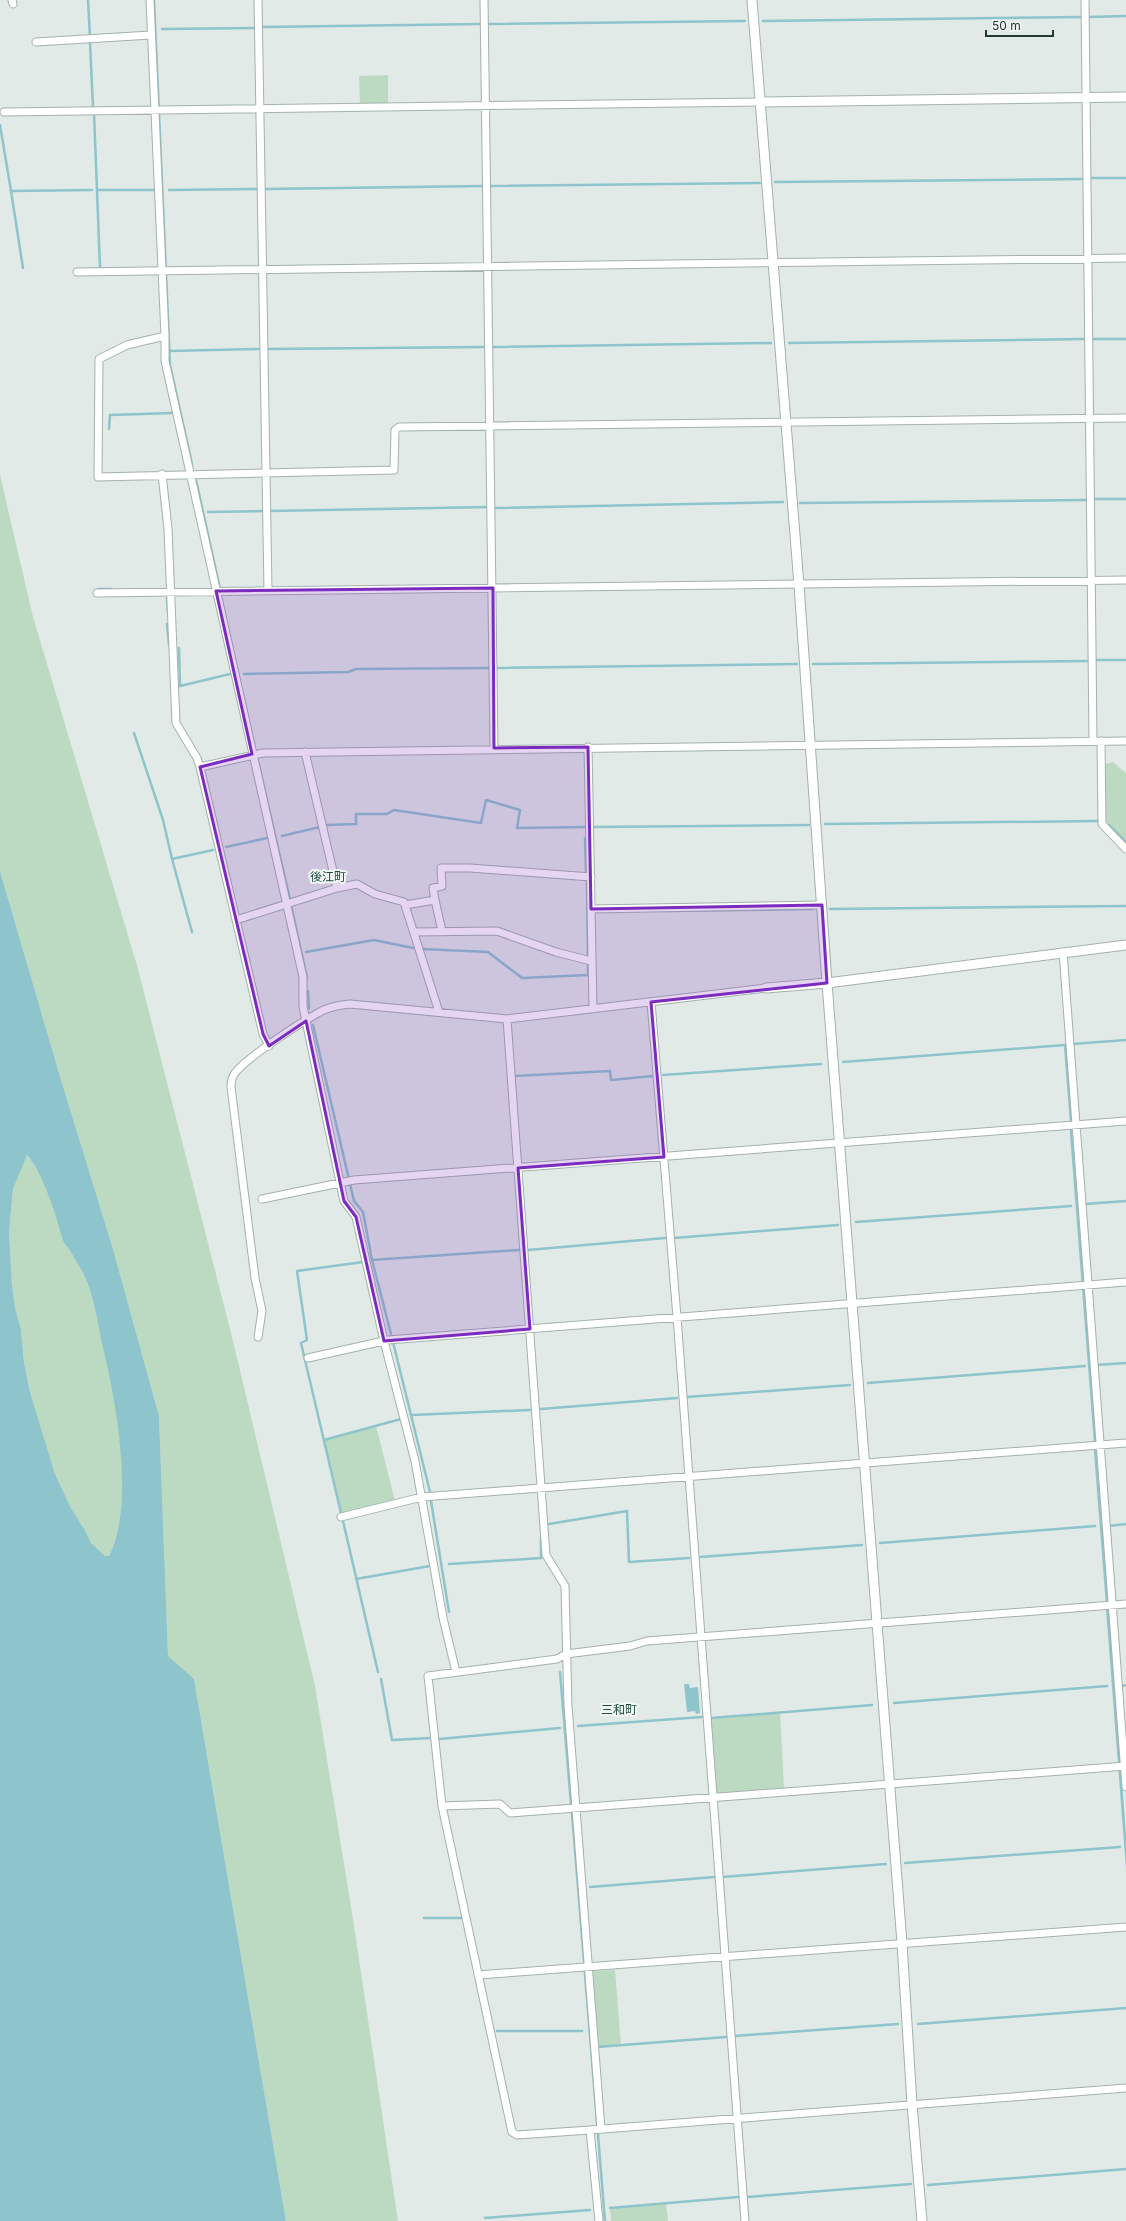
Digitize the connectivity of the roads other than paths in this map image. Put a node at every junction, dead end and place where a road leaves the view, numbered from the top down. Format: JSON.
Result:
{"nodes":[{"id":1,"x":150,"y":0,"type":"edge"},
{"id":2,"x":258,"y":0,"type":"edge"},
{"id":3,"x":484,"y":0,"type":"edge"},
{"id":4,"x":752,"y":0,"type":"edge"},
{"id":5,"x":1085,"y":0,"type":"edge"},
{"id":6,"x":151,"y":35,"type":"junction"},
{"id":7,"x":36,"y":42,"type":"dead end"},
{"id":8,"x":1126,"y":97,"type":"edge"},
{"id":9,"x":1086,"y":98,"type":"junction"},
{"id":10,"x":760,"y":102,"type":"junction"},
{"id":11,"x":486,"y":105,"type":"junction"},
{"id":12,"x":260,"y":108,"type":"junction"},
{"id":13,"x":158,"y":110,"type":"junction"},
{"id":14,"x":4,"y":112,"type":"dead end"},
{"id":15,"x":1087,"y":258,"type":"junction"},
{"id":16,"x":1126,"y":258,"type":"edge"},
{"id":17,"x":772,"y":262,"type":"junction"},
{"id":18,"x":488,"y":265,"type":"junction"},
{"id":19,"x":262,"y":269,"type":"junction"},
{"id":20,"x":165,"y":270,"type":"junction"},
{"id":21,"x":77,"y":272,"type":"dead end"},
{"id":22,"x":165,"y":336,"type":"junction"},
{"id":23,"x":1126,"y":418,"type":"edge"},
{"id":24,"x":1089,"y":419,"type":"junction"},
{"id":25,"x":785,"y":423,"type":"junction"},
{"id":26,"x":490,"y":427,"type":"junction"},
{"id":27,"x":265,"y":472,"type":"junction"},
{"id":28,"x":190,"y":473,"type":"junction"},
{"id":29,"x":162,"y":474,"type":"junction"},
{"id":30,"x":1091,"y":580,"type":"junction"},
{"id":31,"x":1126,"y":580,"type":"edge"},
{"id":32,"x":799,"y":585,"type":"junction"},
{"id":33,"x":493,"y":588,"type":"junction"},
{"id":34,"x":268,"y":591,"type":"junction"},
{"id":35,"x":170,"y":592,"type":"junction"},
{"id":36,"x":216,"y":592,"type":"junction"},
{"id":37,"x":97,"y":593,"type":"dead end"},
{"id":38,"x":1093,"y":741,"type":"junction"},
{"id":39,"x":1101,"y":741,"type":"junction"},
{"id":40,"x":1126,"y":741,"type":"edge"},
{"id":41,"x":810,"y":744,"type":"junction"},
{"id":42,"x":494,"y":748,"type":"junction"},
{"id":43,"x":588,"y":748,"type":"junction"},
{"id":44,"x":305,"y":752,"type":"junction"},
{"id":45,"x":252,"y":754,"type":"junction"},
{"id":46,"x":200,"y":766,"type":"junction"},
{"id":47,"x":1126,"y":849,"type":"edge"},
{"id":48,"x":591,"y":877,"type":"junction"},
{"id":49,"x":337,"y":888,"type":"junction"},
{"id":50,"x":436,"y":900,"type":"junction"},
{"id":51,"x":286,"y":902,"type":"junction"},
{"id":52,"x":405,"y":905,"type":"junction"},
{"id":53,"x":822,"y":905,"type":"junction"},
{"id":54,"x":591,"y":909,"type":"junction"},
{"id":55,"x":236,"y":920,"type":"junction"},
{"id":56,"x":442,"y":931,"type":"junction"},
{"id":57,"x":414,"y":932,"type":"junction"},
{"id":58,"x":1126,"y":945,"type":"edge"},
{"id":59,"x":1063,"y":952,"type":"junction"},
{"id":60,"x":591,"y":961,"type":"junction"},
{"id":61,"x":827,"y":982,"type":"junction"},
{"id":62,"x":766,"y":988,"type":"joint"},
{"id":63,"x":651,"y":1002,"type":"junction"},
{"id":64,"x":593,"y":1009,"type":"junction"},
{"id":65,"x":438,"y":1012,"type":"junction"},
{"id":66,"x":507,"y":1019,"type":"junction"},
{"id":67,"x":306,"y":1021,"type":"junction"},
{"id":68,"x":269,"y":1046,"type":"junction"},
{"id":69,"x":1126,"y":1121,"type":"edge"},
{"id":70,"x":1075,"y":1125,"type":"junction"},
{"id":71,"x":840,"y":1144,"type":"junction"},
{"id":72,"x":664,"y":1157,"type":"junction"},
{"id":73,"x":518,"y":1168,"type":"junction"},
{"id":74,"x":345,"y":1181,"type":"junction"},
{"id":75,"x":262,"y":1199,"type":"dead end"},
{"id":76,"x":1126,"y":1282,"type":"edge"},
{"id":77,"x":1084,"y":1285,"type":"junction"},
{"id":78,"x":853,"y":1303,"type":"junction"},
{"id":79,"x":677,"y":1317,"type":"junction"},
{"id":80,"x":530,"y":1329,"type":"junction"},
{"id":81,"x":258,"y":1336,"type":"dead end"},
{"id":82,"x":384,"y":1340,"type":"junction"},
{"id":83,"x":308,"y":1358,"type":"dead end"},
{"id":84,"x":1126,"y":1443,"type":"edge"},
{"id":85,"x":1100,"y":1445,"type":"junction"},
{"id":86,"x":865,"y":1464,"type":"junction"},
{"id":87,"x":688,"y":1477,"type":"junction"},
{"id":88,"x":542,"y":1488,"type":"junction"},
{"id":89,"x":422,"y":1497,"type":"junction"},
{"id":90,"x":341,"y":1517,"type":"dead end"},
{"id":91,"x":1126,"y":1604,"type":"edge"},
{"id":92,"x":1112,"y":1605,"type":"junction"},
{"id":93,"x":876,"y":1623,"type":"junction"},
{"id":94,"x":700,"y":1636,"type":"junction"},
{"id":95,"x":566,"y":1654,"type":"junction"},
{"id":96,"x":456,"y":1672,"type":"junction"},
{"id":97,"x":1122,"y":1766,"type":"edge"},
{"id":98,"x":889,"y":1784,"type":"junction"},
{"id":99,"x":1126,"y":1787,"type":"edge"},
{"id":100,"x":713,"y":1798,"type":"junction"},
{"id":101,"x":442,"y":1806,"type":"junction"},
{"id":102,"x":577,"y":1808,"type":"junction"},
{"id":103,"x":1126,"y":1927,"type":"edge"},
{"id":104,"x":902,"y":1943,"type":"junction"},
{"id":105,"x":725,"y":1956,"type":"junction"},
{"id":106,"x":585,"y":1967,"type":"junction"},
{"id":107,"x":478,"y":1975,"type":"junction"},
{"id":108,"x":1126,"y":2088,"type":"edge"},
{"id":109,"x":912,"y":2104,"type":"junction"},
{"id":110,"x":737,"y":2117,"type":"junction"},
{"id":111,"x":596,"y":2129,"type":"junction"},
{"id":112,"x":599,"y":2221,"type":"edge"},
{"id":113,"x":745,"y":2221,"type":"edge"},
{"id":114,"x":922,"y":2221,"type":"edge"}],
"edges":[{"from":1,"to":6,"type":"street"},
{"from":2,"to":12,"type":"street"},
{"from":3,"to":11,"type":"street"},
{"from":4,"to":10,"type":"street"},
{"from":5,"to":9,"type":"street"},
{"from":6,"to":7,"type":"street"},
{"from":6,"to":13,"type":"street"},
{"from":8,"to":9,"type":"street"},
{"from":9,"to":10,"type":"street"},
{"from":9,"to":15,"type":"street"},
{"from":10,"to":11,"type":"street"},
{"from":10,"to":17,"type":"street"},
{"from":11,"to":12,"type":"street"},
{"from":11,"to":18,"type":"street"},
{"from":12,"to":13,"type":"street"},
{"from":12,"to":19,"type":"street"},
{"from":13,"to":14,"type":"street"},
{"from":13,"to":20,"type":"street"},
{"from":15,"to":16,"type":"street"},
{"from":15,"to":17,"type":"street"},
{"from":15,"to":24,"type":"street"},
{"from":17,"to":18,"type":"street"},
{"from":17,"to":25,"type":"street"},
{"from":18,"to":19,"type":"street"},
{"from":18,"to":26,"type":"street"},
{"from":19,"to":20,"type":"street"},
{"from":19,"to":27,"type":"street"},
{"from":20,"to":21,"type":"street"},
{"from":20,"to":22,"type":"street"},
{"from":22,"to":28,"type":"street"},
{"from":22,"to":29,"type":"street"},
{"from":23,"to":24,"type":"street"},
{"from":24,"to":25,"type":"street"},
{"from":24,"to":30,"type":"street"},
{"from":25,"to":26,"type":"street"},
{"from":25,"to":32,"type":"street"},
{"from":26,"to":27,"type":"street"},
{"from":26,"to":33,"type":"street"},
{"from":27,"to":28,"type":"street"},
{"from":27,"to":34,"type":"street"},
{"from":28,"to":29,"type":"street"},
{"from":28,"to":36,"type":"street"},
{"from":29,"to":35,"type":"street"},
{"from":30,"to":31,"type":"street"},
{"from":30,"to":32,"type":"street"},
{"from":30,"to":38,"type":"street"},
{"from":32,"to":33,"type":"street"},
{"from":32,"to":41,"type":"street"},
{"from":33,"to":34,"type":"street"},
{"from":33,"to":42,"type":"street"},
{"from":34,"to":36,"type":"street"},
{"from":35,"to":36,"type":"street"},
{"from":35,"to":37,"type":"street"},
{"from":35,"to":46,"type":"street"},
{"from":36,"to":45,"type":"street"},
{"from":38,"to":39,"type":"street"},
{"from":38,"to":41,"type":"street"},
{"from":39,"to":40,"type":"street"},
{"from":39,"to":47,"type":"street"},
{"from":41,"to":43,"type":"street"},
{"from":41,"to":53,"type":"street"},
{"from":42,"to":43,"type":"street"},
{"from":42,"to":44,"type":"street"},
{"from":43,"to":48,"type":"street"},
{"from":44,"to":45,"type":"street"},
{"from":44,"to":49,"type":"street"},
{"from":45,"to":46,"type":"street"},
{"from":45,"to":51,"type":"street"},
{"from":46,"to":55,"type":"street"},
{"from":48,"to":50,"type":"street"},
{"from":48,"to":54,"type":"street"},
{"from":49,"to":51,"type":"street"},
{"from":49,"to":52,"type":"street"},
{"from":50,"to":52,"type":"street"},
{"from":50,"to":56,"type":"street"},
{"from":51,"to":55,"type":"street"},
{"from":51,"to":67,"type":"street"},
{"from":52,"to":57,"type":"street"},
{"from":53,"to":54,"type":"street"},
{"from":53,"to":61,"type":"street"},
{"from":54,"to":60,"type":"street"},
{"from":55,"to":68,"type":"street"},
{"from":56,"to":57,"type":"street"},
{"from":56,"to":60,"type":"street"},
{"from":57,"to":65,"type":"street"},
{"from":58,"to":59,"type":"street"},
{"from":59,"to":61,"type":"street"},
{"from":59,"to":70,"type":"street"},
{"from":60,"to":64,"type":"street"},
{"from":61,"to":62,"type":"street"},
{"from":61,"to":71,"type":"street"},
{"from":62,"to":63,"type":"street"},
{"from":63,"to":64,"type":"street"},
{"from":63,"to":72,"type":"street"},
{"from":64,"to":66,"type":"street"},
{"from":65,"to":66,"type":"street"},
{"from":65,"to":67,"type":"street"},
{"from":66,"to":73,"type":"street"},
{"from":67,"to":68,"type":"street"},
{"from":67,"to":74,"type":"street"},
{"from":68,"to":81,"type":"street"},
{"from":69,"to":70,"type":"street"},
{"from":70,"to":71,"type":"street"},
{"from":70,"to":77,"type":"street"},
{"from":71,"to":72,"type":"street"},
{"from":71,"to":78,"type":"street"},
{"from":72,"to":73,"type":"street"},
{"from":72,"to":79,"type":"street"},
{"from":73,"to":74,"type":"street"},
{"from":73,"to":80,"type":"street"},
{"from":74,"to":75,"type":"street"},
{"from":74,"to":82,"type":"street"},
{"from":76,"to":77,"type":"street"},
{"from":77,"to":78,"type":"street"},
{"from":77,"to":85,"type":"street"},
{"from":78,"to":79,"type":"street"},
{"from":78,"to":86,"type":"street"},
{"from":79,"to":80,"type":"street"},
{"from":79,"to":87,"type":"street"},
{"from":80,"to":82,"type":"street"},
{"from":80,"to":88,"type":"street"},
{"from":82,"to":83,"type":"street"},
{"from":82,"to":89,"type":"street"},
{"from":84,"to":85,"type":"street"},
{"from":85,"to":86,"type":"street"},
{"from":85,"to":92,"type":"street"},
{"from":86,"to":87,"type":"street"},
{"from":86,"to":93,"type":"street"},
{"from":87,"to":88,"type":"street"},
{"from":87,"to":94,"type":"street"},
{"from":88,"to":89,"type":"street"},
{"from":88,"to":95,"type":"street"},
{"from":89,"to":90,"type":"street"},
{"from":89,"to":96,"type":"street"},
{"from":91,"to":92,"type":"street"},
{"from":92,"to":93,"type":"street"},
{"from":92,"to":97,"type":"street"},
{"from":93,"to":94,"type":"street"},
{"from":93,"to":98,"type":"street"},
{"from":94,"to":95,"type":"street"},
{"from":94,"to":100,"type":"street"},
{"from":95,"to":96,"type":"street"},
{"from":95,"to":102,"type":"street"},
{"from":96,"to":101,"type":"street"},
{"from":97,"to":98,"type":"street"},
{"from":97,"to":99,"type":"street"},
{"from":98,"to":100,"type":"street"},
{"from":98,"to":104,"type":"street"},
{"from":100,"to":102,"type":"street"},
{"from":100,"to":105,"type":"street"},
{"from":101,"to":102,"type":"street"},
{"from":101,"to":107,"type":"street"},
{"from":102,"to":106,"type":"street"},
{"from":103,"to":104,"type":"street"},
{"from":104,"to":105,"type":"street"},
{"from":104,"to":109,"type":"street"},
{"from":105,"to":106,"type":"street"},
{"from":105,"to":110,"type":"street"},
{"from":106,"to":107,"type":"street"},
{"from":106,"to":111,"type":"street"},
{"from":107,"to":111,"type":"street"},
{"from":108,"to":109,"type":"street"},
{"from":109,"to":110,"type":"street"},
{"from":109,"to":114,"type":"street"},
{"from":110,"to":111,"type":"street"},
{"from":110,"to":113,"type":"street"},
{"from":111,"to":112,"type":"street"}]}
